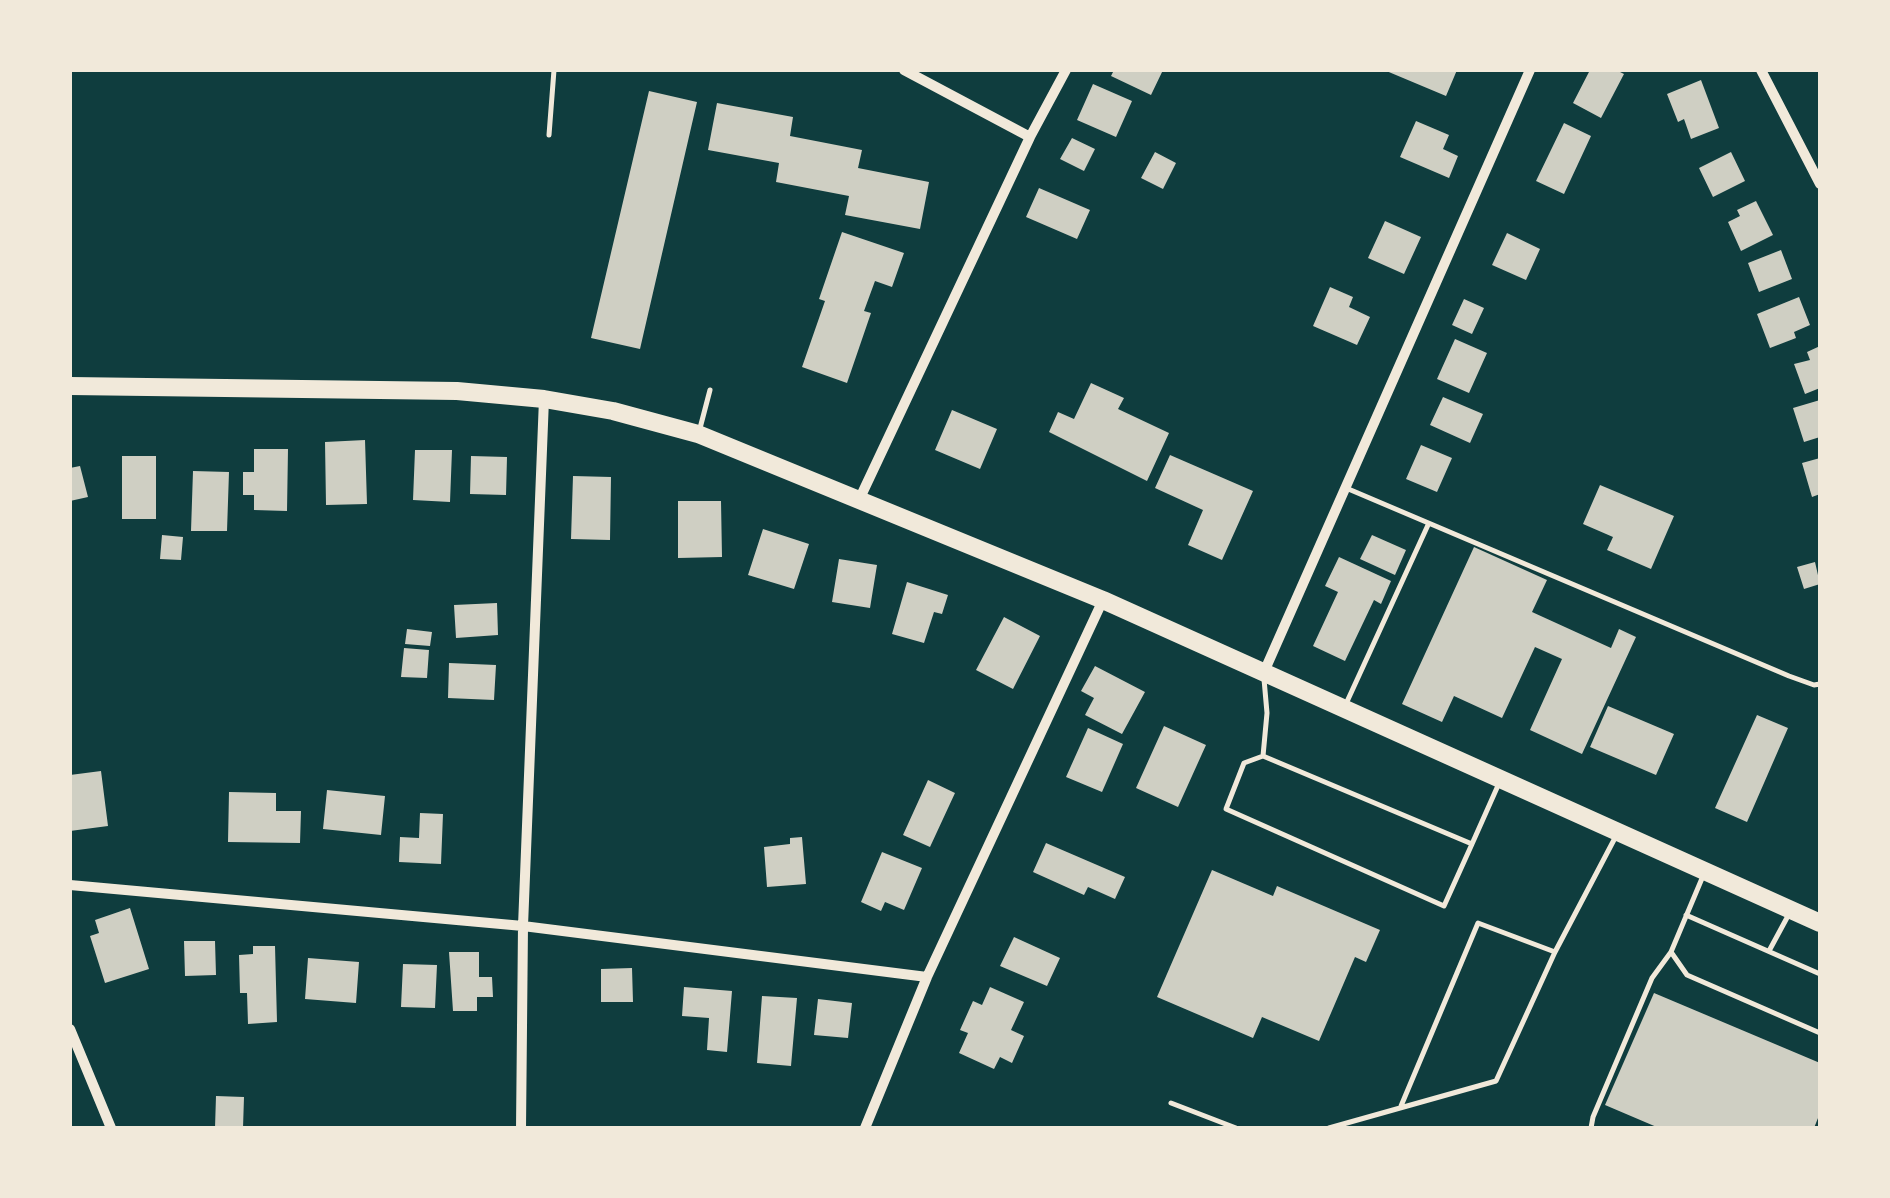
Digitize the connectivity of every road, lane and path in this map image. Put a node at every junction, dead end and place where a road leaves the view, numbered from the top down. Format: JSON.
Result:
{"nodes":[{"id":1,"x":554,"y":70,"type":"edge"},
{"id":2,"x":904,"y":70,"type":"edge"},
{"id":3,"x":1066,"y":70,"type":"edge"},
{"id":4,"x":1530,"y":70,"type":"edge"},
{"id":5,"x":1761,"y":70,"type":"edge"},
{"id":6,"x":549,"y":136,"type":"dead end"},
{"id":7,"x":1030,"y":137,"type":"junction"},
{"id":8,"x":1820,"y":184,"type":"edge"},
{"id":9,"x":70,"y":386,"type":"edge"},
{"id":10,"x":710,"y":390,"type":"dead end"},
{"id":11,"x":544,"y":399,"type":"junction"},
{"id":12,"x":698,"y":434,"type":"junction"},
{"id":13,"x":1346,"y":488,"type":"junction"},
{"id":14,"x":858,"y":501,"type":"junction"},
{"id":15,"x":1429,"y":524,"type":"junction"},
{"id":16,"x":1103,"y":600,"type":"junction"},
{"id":17,"x":1264,"y":672,"type":"junction"},
{"id":18,"x":1820,"y":684,"type":"edge"},
{"id":19,"x":1344,"y":708,"type":"junction"},
{"id":20,"x":1262,"y":756,"type":"junction"},
{"id":21,"x":1501,"y":779,"type":"junction"},
{"id":22,"x":1618,"y":832,"type":"junction"},
{"id":23,"x":1472,"y":844,"type":"junction"},
{"id":24,"x":1705,"y":871,"type":"junction"},
{"id":25,"x":70,"y":885,"type":"edge"},
{"id":26,"x":1791,"y":910,"type":"junction"},
{"id":27,"x":1686,"y":915,"type":"junction"},
{"id":28,"x":1820,"y":924,"type":"edge"},
{"id":29,"x":523,"y":926,"type":"junction"},
{"id":30,"x":1769,"y":951,"type":"junction"},
{"id":31,"x":1555,"y":952,"type":"junction"},
{"id":32,"x":1670,"y":952,"type":"junction"},
{"id":33,"x":1820,"y":974,"type":"edge"},
{"id":34,"x":927,"y":977,"type":"junction"},
{"id":35,"x":70,"y":1029,"type":"edge"},
{"id":36,"x":1820,"y":1033,"type":"edge"},
{"id":37,"x":1171,"y":1104,"type":"dead end"},
{"id":38,"x":1401,"y":1106,"type":"junction"},
{"id":39,"x":111,"y":1128,"type":"edge"},
{"id":40,"x":521,"y":1128,"type":"edge"},
{"id":41,"x":865,"y":1128,"type":"edge"},
{"id":42,"x":1236,"y":1128,"type":"edge"},
{"id":43,"x":1329,"y":1128,"type":"edge"},
{"id":44,"x":1592,"y":1128,"type":"edge"}],
"edges":[{"from":1,"to":6,"type":"lane"},
{"from":2,"to":7,"type":"street"},
{"from":3,"to":7,"type":"street"},
{"from":4,"to":13,"type":"street"},
{"from":5,"to":8,"type":"street"},
{"from":7,"to":14,"type":"street"},
{"from":9,"to":11,"type":"main road"},
{"from":10,"to":12,"type":"lane"},
{"from":11,"to":12,"type":"main road"},
{"from":11,"to":29,"type":"street"},
{"from":12,"to":14,"type":"main road"},
{"from":13,"to":15,"type":"lane"},
{"from":13,"to":17,"type":"street"},
{"from":14,"to":16,"type":"main road"},
{"from":15,"to":18,"type":"lane"},
{"from":15,"to":19,"type":"lane"},
{"from":16,"to":17,"type":"main road"},
{"from":16,"to":34,"type":"street"},
{"from":17,"to":19,"type":"main road"},
{"from":17,"to":20,"type":"lane"},
{"from":19,"to":21,"type":"main road"},
{"from":20,"to":23,"type":"lane"},
{"from":20,"to":23,"type":"lane"},
{"from":21,"to":22,"type":"main road"},
{"from":21,"to":23,"type":"lane"},
{"from":22,"to":24,"type":"main road"},
{"from":22,"to":31,"type":"lane"},
{"from":24,"to":26,"type":"main road"},
{"from":24,"to":27,"type":"lane"},
{"from":25,"to":29,"type":"street"},
{"from":26,"to":28,"type":"main road"},
{"from":26,"to":30,"type":"lane"},
{"from":27,"to":30,"type":"lane"},
{"from":27,"to":32,"type":"lane"},
{"from":29,"to":34,"type":"street"},
{"from":29,"to":40,"type":"street"},
{"from":30,"to":33,"type":"lane"},
{"from":31,"to":38,"type":"lane"},
{"from":31,"to":38,"type":"lane"},
{"from":32,"to":36,"type":"lane"},
{"from":32,"to":44,"type":"lane"},
{"from":34,"to":41,"type":"street"},
{"from":35,"to":39,"type":"street"},
{"from":37,"to":42,"type":"lane"},
{"from":38,"to":43,"type":"lane"}]}
